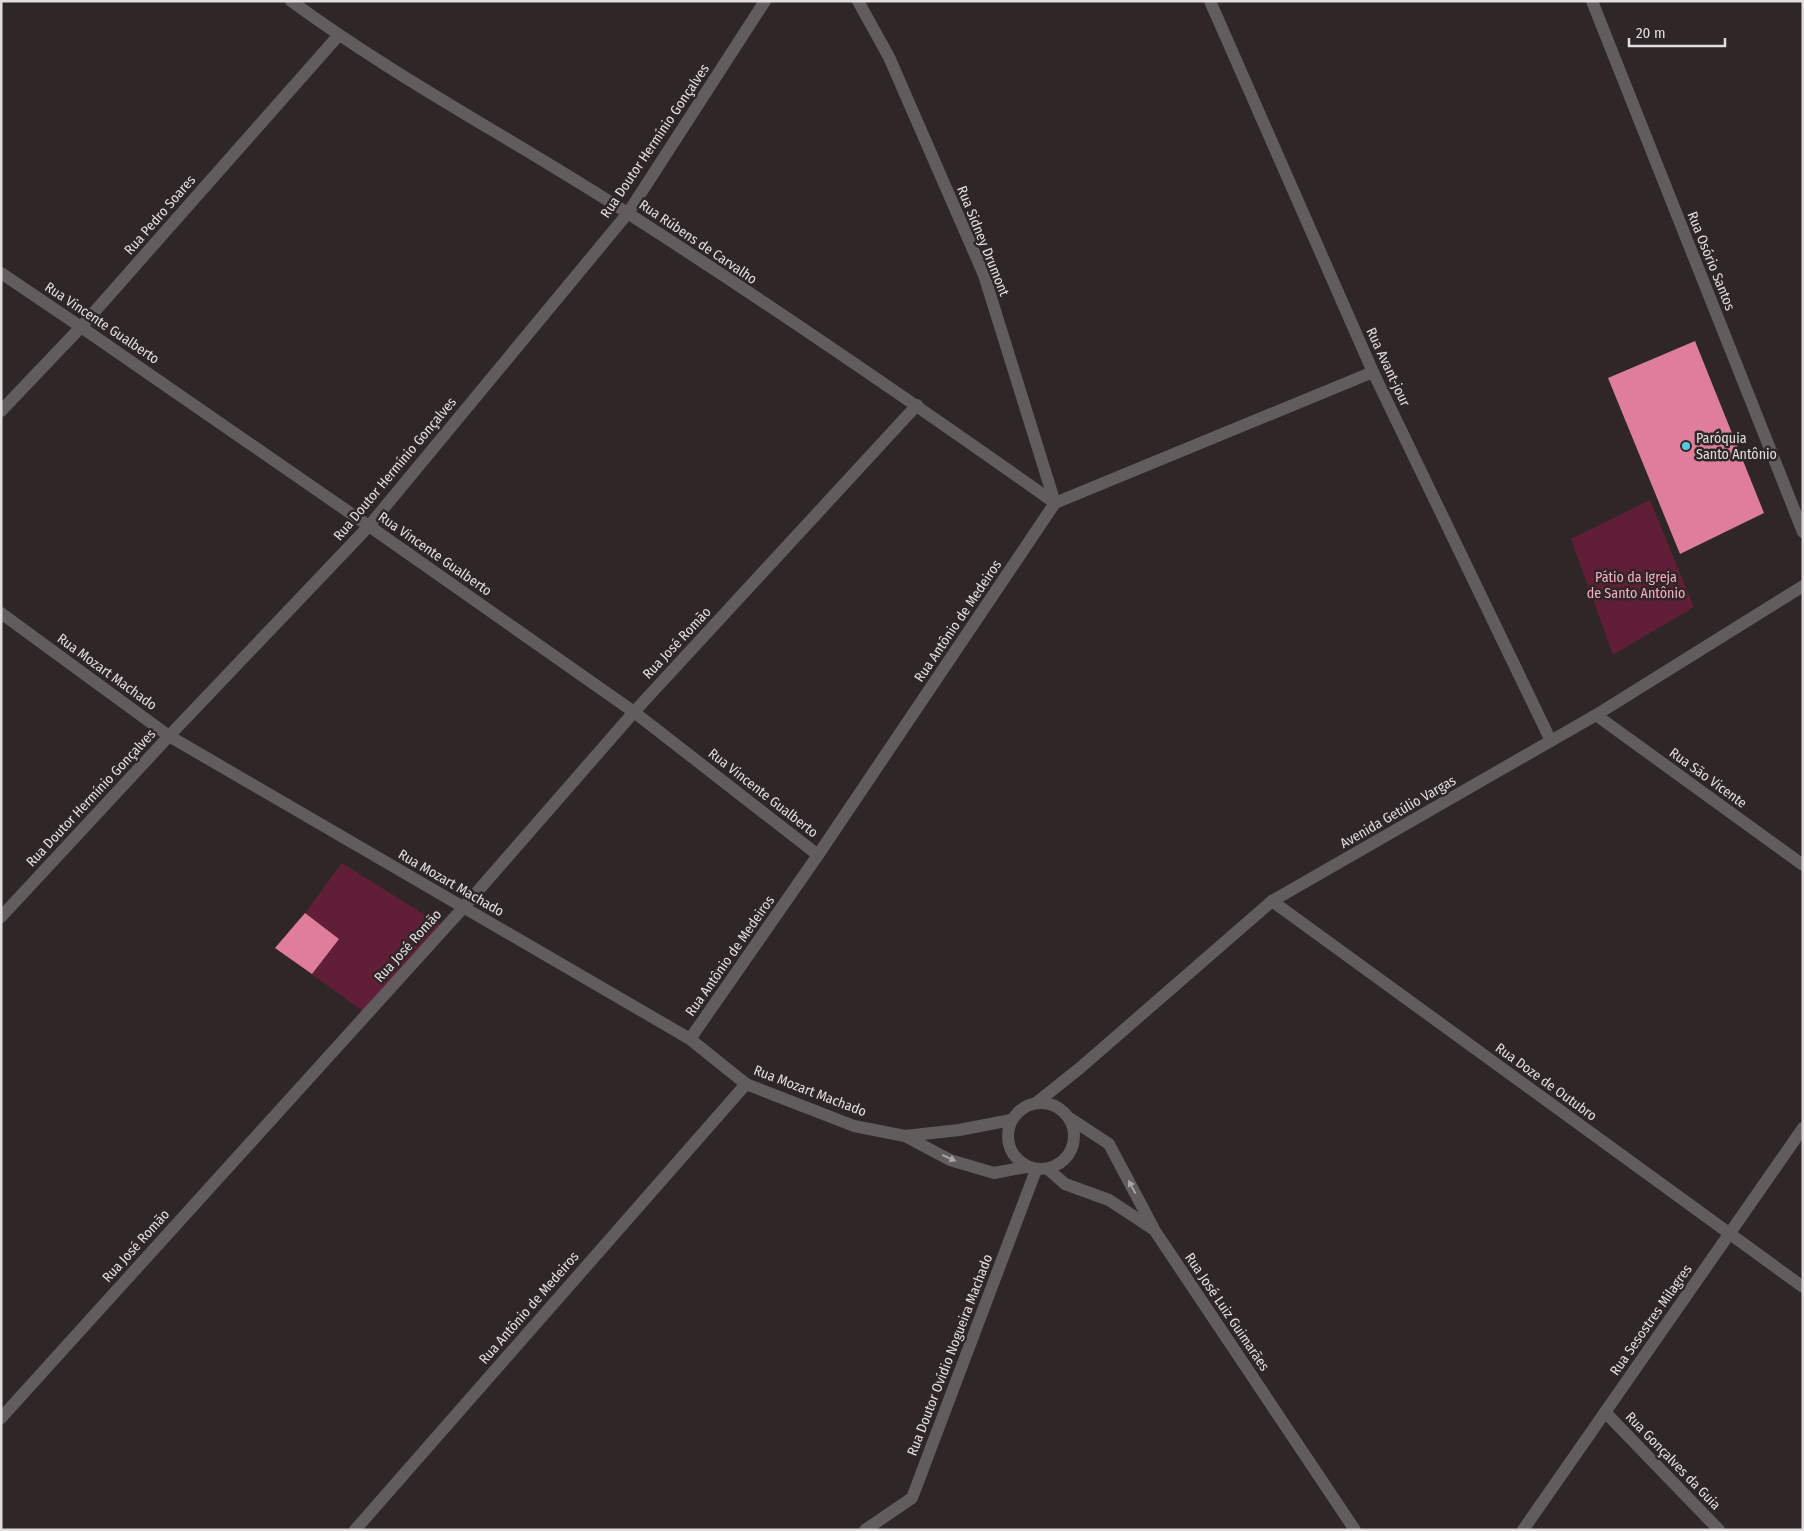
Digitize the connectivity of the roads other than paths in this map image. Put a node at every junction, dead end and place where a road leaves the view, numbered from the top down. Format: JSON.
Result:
{"nodes":[{"id":1,"x":291,"y":1,"type":"edge"},
{"id":2,"x":765,"y":1,"type":"edge"},
{"id":3,"x":858,"y":1,"type":"edge"},
{"id":4,"x":1210,"y":1,"type":"edge"},
{"id":5,"x":1592,"y":1,"type":"edge"},
{"id":6,"x":338,"y":36,"type":"junction"},
{"id":7,"x":628,"y":213,"type":"junction"},
{"id":8,"x":1,"y":273,"type":"edge"},
{"id":9,"x":82,"y":327,"type":"junction"},
{"id":10,"x":1373,"y":372,"type":"junction"},
{"id":11,"x":917,"y":405,"type":"junction"},
{"id":12,"x":1,"y":411,"type":"edge"},
{"id":13,"x":1055,"y":503,"type":"junction"},
{"id":14,"x":369,"y":526,"type":"junction"},
{"id":15,"x":1803,"y":532,"type":"edge"},
{"id":16,"x":1803,"y":586,"type":"edge"},
{"id":17,"x":1,"y":613,"type":"edge"},
{"id":18,"x":634,"y":712,"type":"junction"},
{"id":19,"x":1596,"y":715,"type":"junction"},
{"id":20,"x":169,"y":736,"type":"junction"},
{"id":21,"x":1551,"y":741,"type":"junction"},
{"id":22,"x":818,"y":855,"type":"junction"},
{"id":23,"x":1803,"y":865,"type":"edge"},
{"id":24,"x":1272,"y":901,"type":"junction"},
{"id":25,"x":463,"y":908,"type":"junction"},
{"id":26,"x":1,"y":917,"type":"edge"},
{"id":27,"x":690,"y":1039,"type":"junction"},
{"id":28,"x":746,"y":1084,"type":"junction"},
{"id":29,"x":1036,"y":1103,"type":"junction"},
{"id":30,"x":1070,"y":1119,"type":"junction"},
{"id":31,"x":1011,"y":1120,"type":"junction"},
{"id":32,"x":1803,"y":1128,"type":"edge"},
{"id":33,"x":905,"y":1136,"type":"junction"},
{"id":34,"x":1037,"y":1169,"type":"junction"},
{"id":35,"x":1155,"y":1230,"type":"junction"},
{"id":36,"x":1729,"y":1233,"type":"junction"},
{"id":37,"x":1803,"y":1287,"type":"edge"},
{"id":38,"x":1605,"y":1412,"type":"junction"},
{"id":39,"x":1,"y":1418,"type":"edge"},
{"id":40,"x":355,"y":1530,"type":"edge"},
{"id":41,"x":865,"y":1530,"type":"edge"},
{"id":42,"x":1355,"y":1530,"type":"edge"},
{"id":43,"x":1523,"y":1530,"type":"edge"},
{"id":44,"x":1719,"y":1530,"type":"edge"}],
"edges":[{"from":1,"to":6,"type":"street","name":"Rua Rúbens de Carvalho"},
{"from":2,"to":7,"type":"street","name":"Rua Doutor Hermínio Gonçalves"},
{"from":3,"to":13,"type":"street","name":"Rua Sidney Drumont"},
{"from":4,"to":10,"type":"street","name":"Rua Avant-jour"},
{"from":5,"to":15,"type":"street","name":"Rua Osório Santos"},
{"from":6,"to":7,"type":"street","name":"Rua Rúbens de Carvalho"},
{"from":6,"to":9,"type":"street","name":"Rua Pedro Soares"},
{"from":7,"to":11,"type":"street","name":"Rua Rúbens de Carvalho"},
{"from":7,"to":14,"type":"street","name":"Rua Doutor Hermínio Gonçalves"},
{"from":8,"to":9,"type":"street","name":"Rua Vincente Gualberto"},
{"from":9,"to":12,"type":"street","name":"Rua Pedro Soares"},
{"from":9,"to":14,"type":"street","name":"Rua Vincente Gualberto"},
{"from":10,"to":13,"type":"street"},
{"from":10,"to":21,"type":"street","name":"Rua Avant-jour"},
{"from":11,"to":13,"type":"street","name":"Rua Rúbens de Carvalho"},
{"from":11,"to":18,"type":"street","name":"Rua José Romão"},
{"from":13,"to":22,"type":"street","name":"Rua Antônio de Medeiros"},
{"from":14,"to":18,"type":"street","name":"Rua Vincente Gualberto"},
{"from":14,"to":20,"type":"street","name":"Rua Doutor Hermínio Gonçalves"},
{"from":16,"to":19,"type":"street","name":"Avenida Getúlio Vargas"},
{"from":17,"to":20,"type":"street","name":"Rua Mozart Machado"},
{"from":18,"to":22,"type":"street","name":"Rua Vincente Gualberto"},
{"from":18,"to":25,"type":"street","name":"Rua José Romão"},
{"from":19,"to":21,"type":"street","name":"Avenida Getúlio Vargas"},
{"from":19,"to":23,"type":"street","name":"Rua São Vicente"},
{"from":20,"to":25,"type":"street","name":"Rua Mozart Machado"},
{"from":20,"to":26,"type":"street","name":"Rua Doutor Hermínio Gonçalves"},
{"from":21,"to":24,"type":"street","name":"Avenida Getúlio Vargas"},
{"from":22,"to":27,"type":"street","name":"Rua Antônio de Medeiros"},
{"from":24,"to":29,"type":"street","name":"Avenida Getúlio Vargas"},
{"from":24,"to":36,"type":"street","name":"Rua Doze de Outubro"},
{"from":25,"to":27,"type":"street","name":"Rua Mozart Machado"},
{"from":25,"to":39,"type":"street","name":"Rua José Romão"},
{"from":27,"to":28,"type":"street","name":"Rua Mozart Machado"},
{"from":28,"to":33,"type":"street","name":"Rua Mozart Machado"},
{"from":28,"to":40,"type":"street","name":"Rua Antônio de Medeiros"},
{"from":29,"to":30,"type":"street"},
{"from":29,"to":31,"type":"street"},
{"from":30,"to":34,"type":"street"},
{"from":35,"to":30,"type":"street","name":"Rua José Luiz Guimarães","one_way":true},
{"from":31,"to":33,"type":"street","name":"Rua Mozart Machado"},
{"from":31,"to":34,"type":"street"},
{"from":32,"to":36,"type":"street","name":"Rua Sesostres Milagres"},
{"from":33,"to":34,"type":"street","name":"Rua Mozart Machado","one_way":true},
{"from":34,"to":35,"type":"street"},
{"from":34,"to":41,"type":"street","name":"Rua Doutor Ovídio Nogueira Machado"},
{"from":35,"to":42,"type":"street","name":"Rua José Luiz Guimarães"},
{"from":36,"to":37,"type":"street","name":"Rua Doze de Outubro"},
{"from":36,"to":38,"type":"street","name":"Rua Sesostres Milagres"},
{"from":38,"to":43,"type":"street","name":"Rua Sesostres Milagres"},
{"from":38,"to":44,"type":"street","name":"Rua Gonçalves da Guia"}]}
